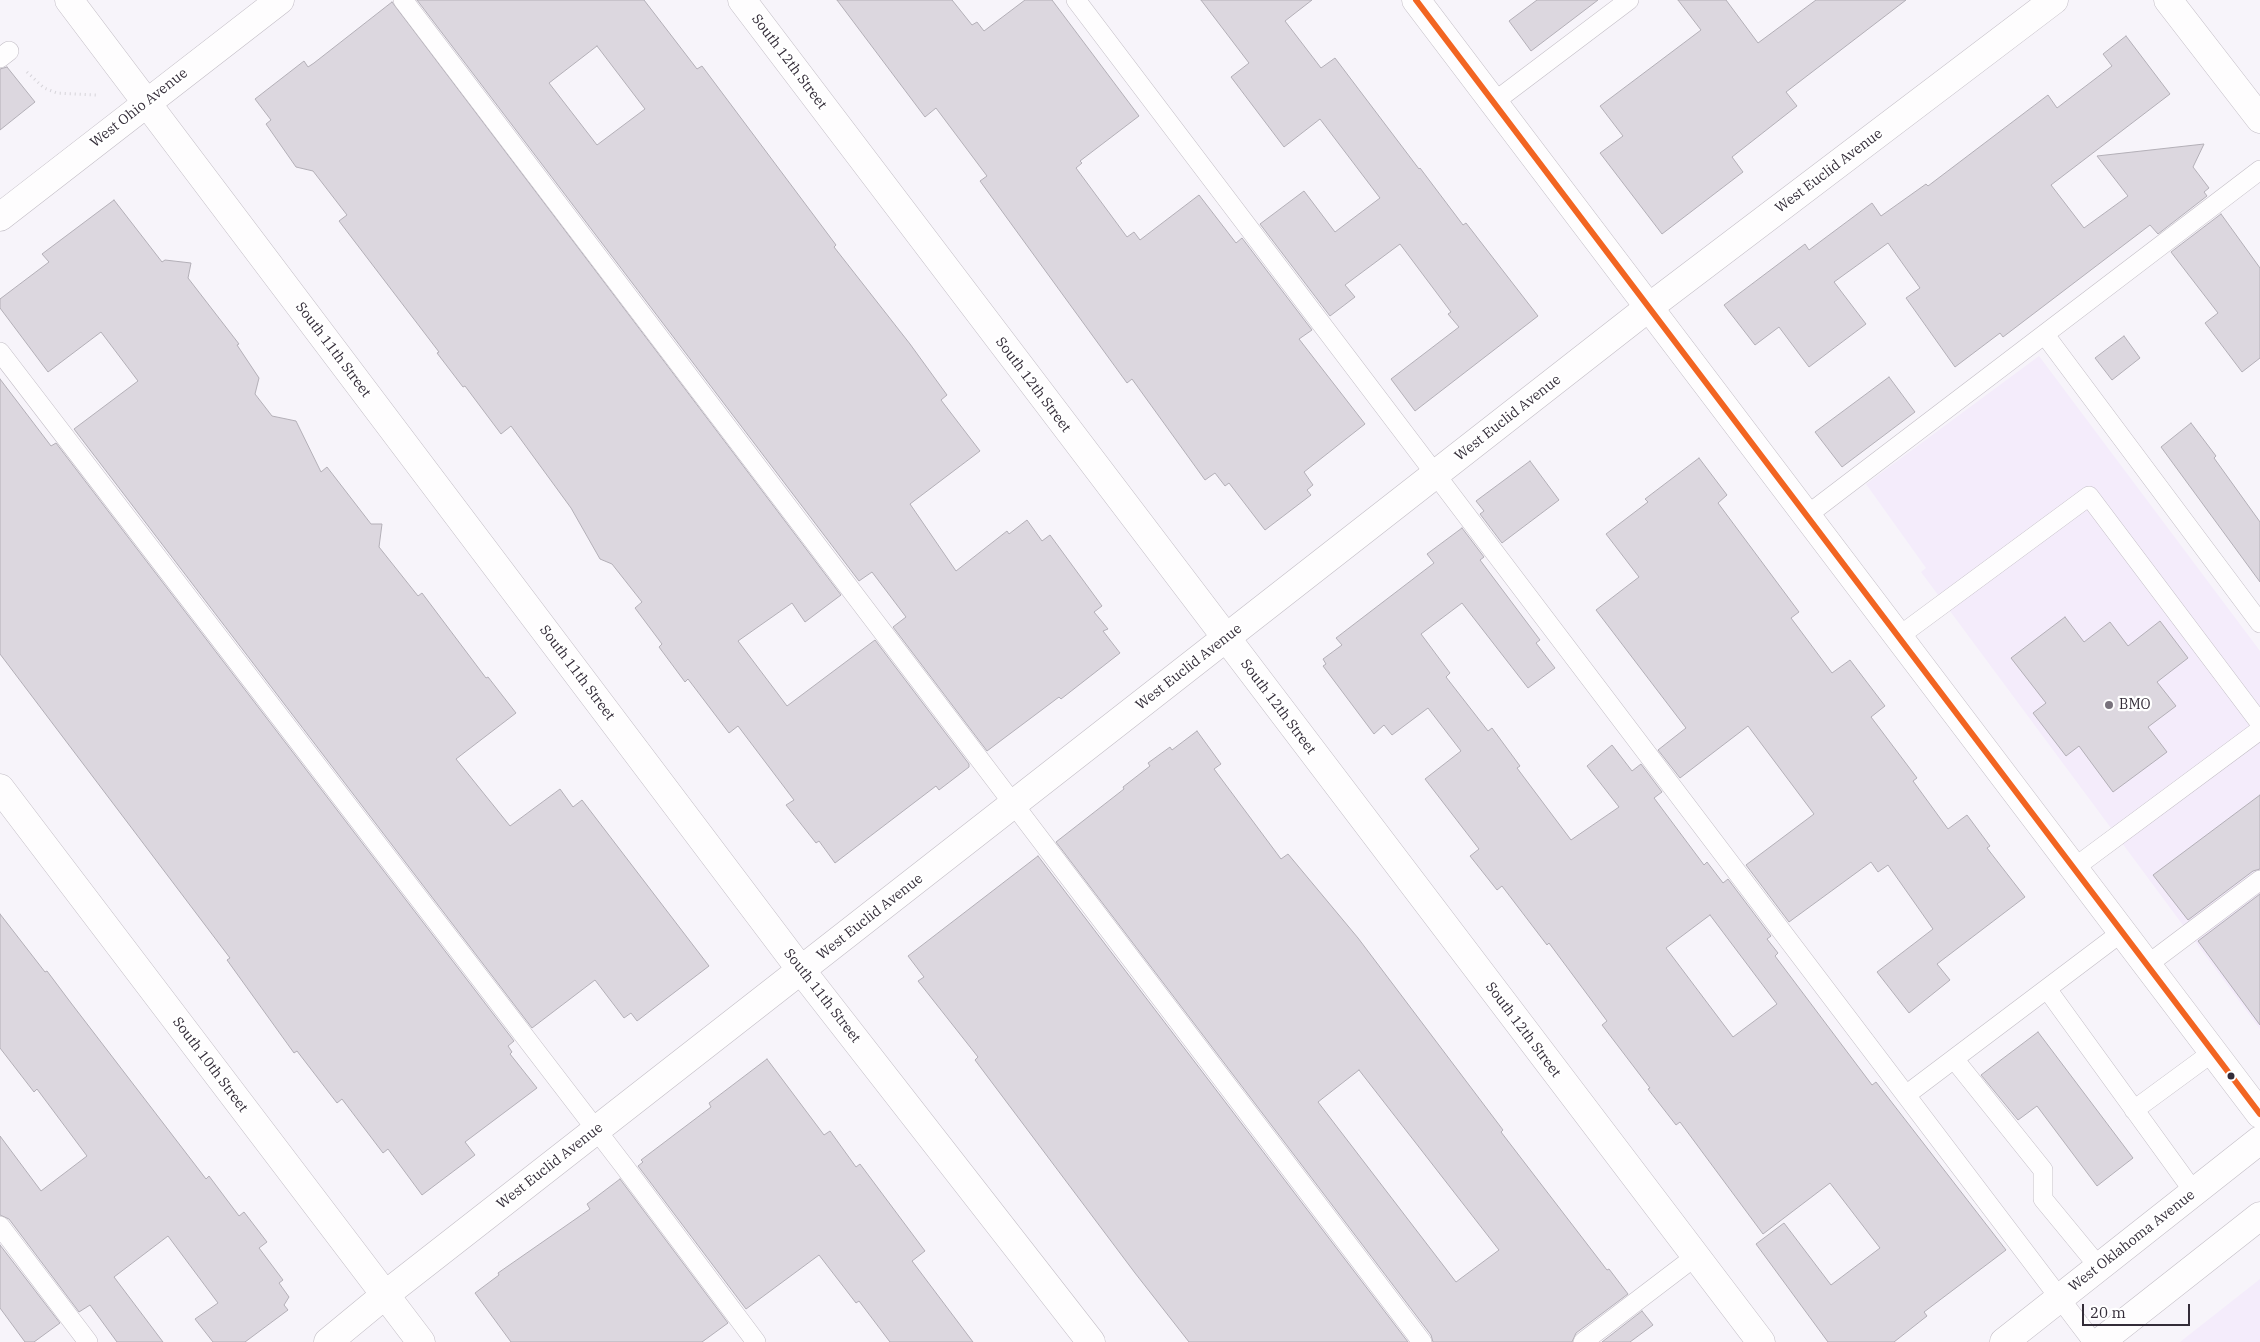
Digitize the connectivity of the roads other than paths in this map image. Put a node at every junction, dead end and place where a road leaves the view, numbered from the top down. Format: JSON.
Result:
{"nodes":[{"id":1,"x":69,"y":0,"type":"edge"},
{"id":2,"x":280,"y":0,"type":"edge"},
{"id":3,"x":403,"y":0,"type":"edge"},
{"id":4,"x":742,"y":0,"type":"edge"},
{"id":5,"x":1076,"y":0,"type":"edge"},
{"id":6,"x":1416,"y":0,"type":"edge"},
{"id":7,"x":1628,"y":0,"type":"edge"},
{"id":8,"x":2054,"y":0,"type":"edge"},
{"id":9,"x":2168,"y":0,"type":"edge"},
{"id":10,"x":146,"y":102,"type":"junction"},
{"id":11,"x":1494,"y":102,"type":"junction"},
{"id":12,"x":2260,"y":119,"type":"edge"},
{"id":13,"x":2260,"y":170,"type":"edge"},
{"id":14,"x":0,"y":217,"type":"edge"},
{"id":15,"x":1648,"y":308,"type":"junction"},
{"id":16,"x":2045,"y":335,"type":"junction"},
{"id":17,"x":0,"y":352,"type":"edge"},
{"id":18,"x":1435,"y":475,"type":"junction"},
{"id":19,"x":1806,"y":516,"type":"junction"},
{"id":20,"x":2260,"y":623,"type":"edge"},
{"id":21,"x":1898,"y":637,"type":"junction"},
{"id":22,"x":1226,"y":638,"type":"junction"},
{"id":23,"x":2260,"y":723,"type":"edge"},
{"id":24,"x":2260,"y":730,"type":"edge"},
{"id":25,"x":0,"y":788,"type":"edge"},
{"id":26,"x":1014,"y":804,"type":"junction"},
{"id":27,"x":2074,"y":868,"type":"junction"},
{"id":28,"x":2260,"y":880,"type":"edge"},
{"id":29,"x":2122,"y":932,"type":"junction"},
{"id":30,"x":2147,"y":965,"type":"junction"},
{"id":31,"x":801,"y":970,"type":"junction"},
{"id":32,"x":2047,"y":989,"type":"junction"},
{"id":33,"x":2213,"y":1052,"type":"junction"},
{"id":34,"x":1954,"y":1059,"type":"junction"},
{"id":35,"x":1906,"y":1095,"type":"junction"},
{"id":36,"x":2134,"y":1110,"type":"junction"},
{"id":37,"x":2260,"y":1114,"type":"edge"},
{"id":38,"x":596,"y":1130,"type":"junction"},
{"id":39,"x":2260,"y":1140,"type":"edge"},
{"id":40,"x":2194,"y":1192,"type":"junction"},
{"id":41,"x":2260,"y":1216,"type":"edge"},
{"id":42,"x":0,"y":1226,"type":"edge"},
{"id":43,"x":1696,"y":1256,"type":"junction"},
{"id":44,"x":2099,"y":1267,"type":"junction"},
{"id":45,"x":385,"y":1295,"type":"junction"},
{"id":46,"x":2060,"y":1298,"type":"junction"},
{"id":47,"x":88,"y":1342,"type":"edge"},
{"id":48,"x":328,"y":1342,"type":"edge"},
{"id":49,"x":420,"y":1342,"type":"edge"},
{"id":50,"x":756,"y":1342,"type":"edge"},
{"id":51,"x":1091,"y":1342,"type":"edge"},
{"id":52,"x":1422,"y":1342,"type":"edge"},
{"id":53,"x":1583,"y":1342,"type":"edge"},
{"id":54,"x":1761,"y":1342,"type":"edge"},
{"id":55,"x":2004,"y":1342,"type":"edge"},
{"id":56,"x":2093,"y":1342,"type":"edge"},
{"id":57,"x":2100,"y":1342,"type":"edge"}],
"edges":[{"from":1,"to":10,"type":"street","name":"South 11th Street"},
{"from":2,"to":10,"type":"street","name":"West Ohio Avenue"},
{"from":3,"to":26,"type":"lane"},
{"from":4,"to":22,"type":"street","name":"South 12th Street"},
{"from":5,"to":18,"type":"lane"},
{"from":6,"to":11,"type":"street"},
{"from":7,"to":11,"type":"lane"},
{"from":8,"to":15,"type":"street","name":"West Euclid Avenue"},
{"from":9,"to":12,"type":"street"},
{"from":10,"to":14,"type":"street","name":"West Ohio Avenue"},
{"from":10,"to":31,"type":"street","name":"South 11th Street"},
{"from":11,"to":15,"type":"street"},
{"from":13,"to":16,"type":"lane"},
{"from":15,"to":18,"type":"street","name":"West Euclid Avenue"},
{"from":15,"to":19,"type":"street"},
{"from":16,"to":19,"type":"lane"},
{"from":16,"to":20,"type":"lane"},
{"from":17,"to":38,"type":"lane"},
{"from":18,"to":22,"type":"street","name":"West Euclid Avenue"},
{"from":18,"to":35,"type":"lane"},
{"from":19,"to":21,"type":"street"},
{"from":21,"to":23,"type":"lane"},
{"from":21,"to":27,"type":"street"},
{"from":22,"to":26,"type":"street","name":"West Euclid Avenue"},
{"from":22,"to":43,"type":"street","name":"South 12th Street"},
{"from":24,"to":27,"type":"lane"},
{"from":25,"to":45,"type":"street","name":"South 10th Street"},
{"from":26,"to":31,"type":"street","name":"West Euclid Avenue"},
{"from":26,"to":52,"type":"lane"},
{"from":27,"to":29,"type":"street"},
{"from":28,"to":30,"type":"lane"},
{"from":29,"to":30,"type":"street"},
{"from":29,"to":32,"type":"lane"},
{"from":30,"to":33,"type":"street"},
{"from":31,"to":38,"type":"street","name":"West Euclid Avenue"},
{"from":31,"to":51,"type":"street","name":"South 11th Street"},
{"from":32,"to":34,"type":"lane"},
{"from":32,"to":36,"type":"lane"},
{"from":33,"to":36,"type":"lane"},
{"from":33,"to":37,"type":"street"},
{"from":34,"to":35,"type":"lane"},
{"from":34,"to":44,"type":"lane"},
{"from":35,"to":46,"type":"lane"},
{"from":36,"to":40,"type":"lane"},
{"from":38,"to":45,"type":"street","name":"West Euclid Avenue"},
{"from":38,"to":50,"type":"lane"},
{"from":39,"to":40,"type":"street","name":"West Oklahoma Avenue"},
{"from":40,"to":44,"type":"street","name":"West Oklahoma Avenue"},
{"from":41,"to":57,"type":"street"},
{"from":42,"to":47,"type":"lane"},
{"from":43,"to":53,"type":"lane"},
{"from":43,"to":54,"type":"street","name":"South 12th Street"},
{"from":44,"to":46,"type":"street","name":"West Oklahoma Avenue"},
{"from":45,"to":48,"type":"street","name":"West Euclid Avenue"},
{"from":45,"to":49,"type":"street","name":"South 10th Street"},
{"from":46,"to":55,"type":"street","name":"West Oklahoma Avenue"},
{"from":46,"to":56,"type":"lane"}]}
